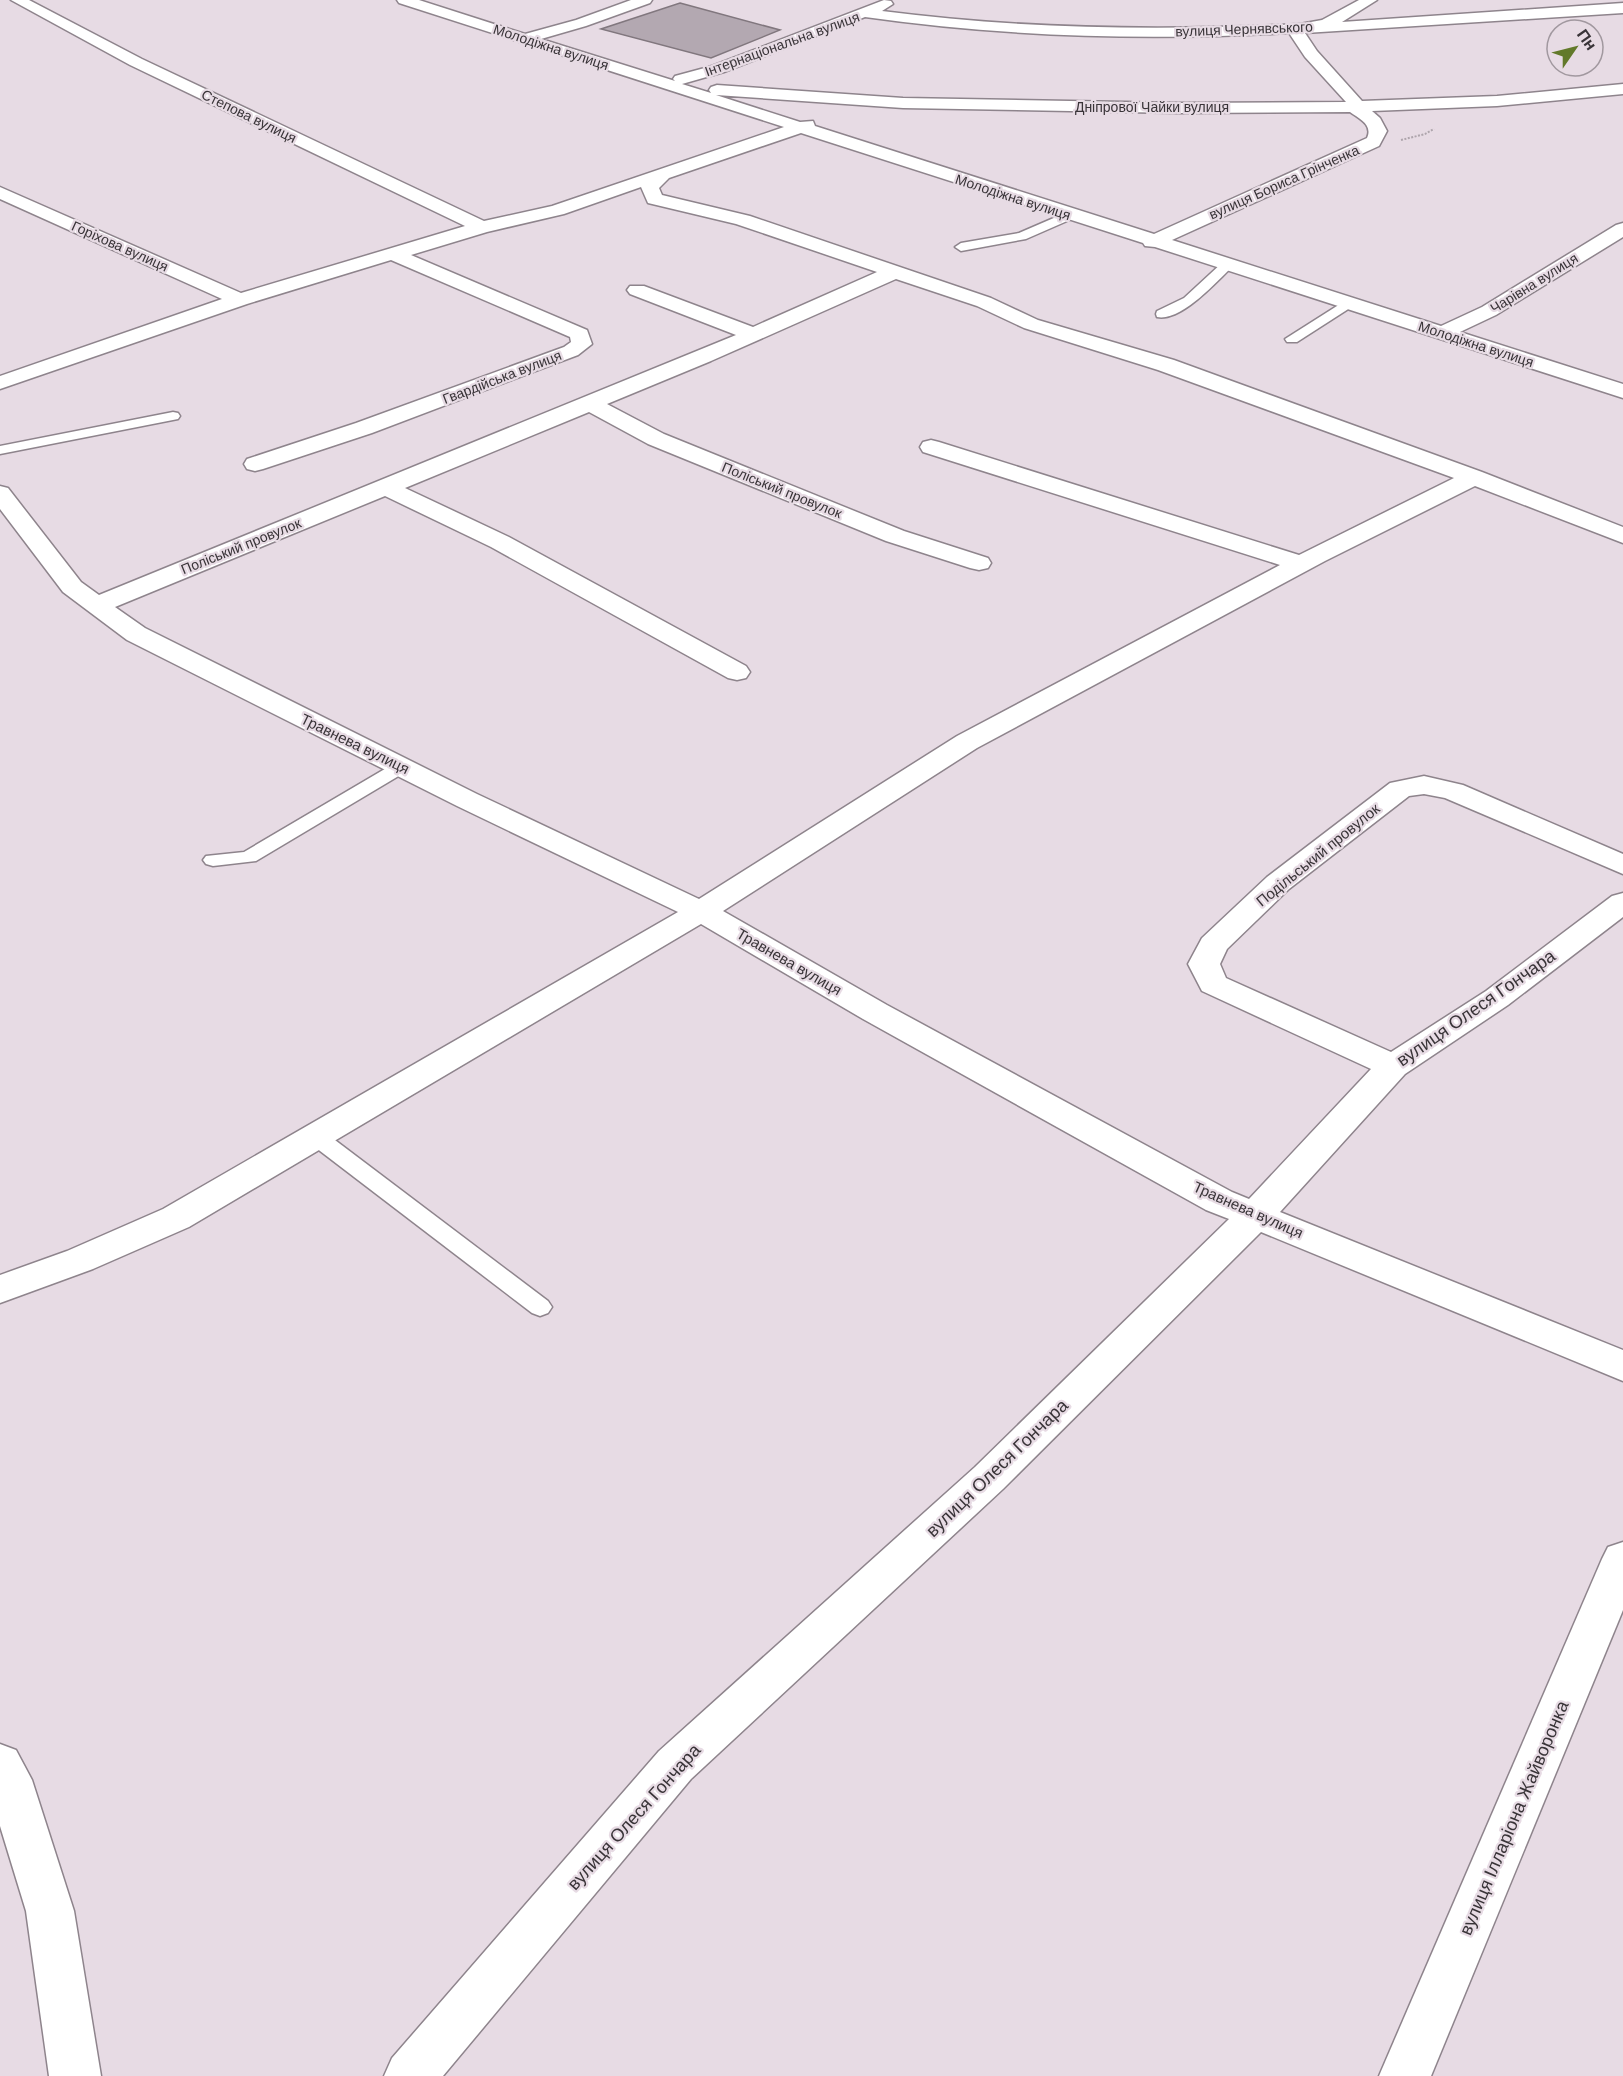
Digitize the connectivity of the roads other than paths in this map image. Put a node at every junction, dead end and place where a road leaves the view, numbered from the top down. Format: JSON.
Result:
{"nodes":[{"id":1,"x":18,"y":0,"type":"edge"},
{"id":2,"x":404,"y":0,"type":"edge"},
{"id":3,"x":457,"y":0,"type":"edge"},
{"id":4,"x":645,"y":0,"type":"edge"},
{"id":5,"x":897,"y":0,"type":"edge"},
{"id":6,"x":1370,"y":0,"type":"edge"},
{"id":7,"x":1623,"y":8,"type":"edge"},
{"id":8,"x":433,"y":9,"type":"junction"},
{"id":9,"x":865,"y":13,"type":"junction"},
{"id":10,"x":1301,"y":28,"type":"junction"},
{"id":11,"x":524,"y":39,"type":"junction"},
{"id":12,"x":673,"y":87,"type":"junction"},
{"id":13,"x":1623,"y":88,"type":"edge"},
{"id":14,"x":889,"y":102,"type":"junction"},
{"id":15,"x":1354,"y":107,"type":"junction"},
{"id":16,"x":801,"y":128,"type":"junction"},
{"id":17,"x":662,"y":175,"type":"junction"},
{"id":18,"x":0,"y":192,"type":"edge"},
{"id":19,"x":654,"y":199,"type":"junction"},
{"id":20,"x":589,"y":200,"type":"junction"},
{"id":21,"x":1070,"y":215,"type":"junction"},
{"id":22,"x":482,"y":227,"type":"junction"},
{"id":23,"x":1623,"y":229,"type":"edge"},
{"id":24,"x":1152,"y":242,"type":"junction"},
{"id":25,"x":961,"y":248,"type":"dead end"},
{"id":26,"x":395,"y":255,"type":"junction"},
{"id":27,"x":1227,"y":265,"type":"junction"},
{"id":28,"x":894,"y":272,"type":"junction"},
{"id":29,"x":637,"y":290,"type":"dead end"},
{"id":30,"x":240,"y":300,"type":"junction"},
{"id":31,"x":1347,"y":303,"type":"junction"},
{"id":32,"x":1162,"y":314,"type":"dead end"},
{"id":33,"x":1442,"y":333,"type":"junction"},
{"id":34,"x":754,"y":335,"type":"junction"},
{"id":35,"x":1292,"y":339,"type":"dead end"},
{"id":36,"x":0,"y":363,"type":"edge"},
{"id":37,"x":36,"y":371,"type":"junction"},
{"id":38,"x":0,"y":382,"type":"edge"},
{"id":39,"x":1623,"y":391,"type":"edge"},
{"id":40,"x":590,"y":404,"type":"junction"},
{"id":41,"x":173,"y":416,"type":"dead end"},
{"id":42,"x":931,"y":447,"type":"dead end"},
{"id":43,"x":0,"y":450,"type":"edge"},
{"id":44,"x":255,"y":464,"type":"dead end"},
{"id":45,"x":1474,"y":477,"type":"junction"},
{"id":46,"x":385,"y":488,"type":"junction"},
{"id":47,"x":0,"y":493,"type":"edge"},
{"id":48,"x":1622,"y":535,"type":"edge"},
{"id":49,"x":979,"y":563,"type":"dead end"},
{"id":50,"x":1302,"y":564,"type":"junction"},
{"id":51,"x":97,"y":605,"type":"junction"},
{"id":52,"x":737,"y":672,"type":"dead end"},
{"id":53,"x":401,"y":767,"type":"junction"},
{"id":54,"x":213,"y":860,"type":"dead end"},
{"id":55,"x":1623,"y":865,"type":"edge"},
{"id":56,"x":1623,"y":902,"type":"edge"},
{"id":57,"x":701,"y":911,"type":"junction"},
{"id":58,"x":1393,"y":1066,"type":"junction"},
{"id":59,"x":315,"y":1136,"type":"junction"},
{"id":60,"x":1255,"y":1215,"type":"junction"},
{"id":61,"x":0,"y":1289,"type":"edge"},
{"id":62,"x":540,"y":1307,"type":"dead end"},
{"id":63,"x":1623,"y":1366,"type":"edge"},
{"id":64,"x":1623,"y":1559,"type":"edge"},
{"id":65,"x":0,"y":1764,"type":"edge"},
{"id":66,"x":75,"y":2076,"type":"edge"},
{"id":67,"x":410,"y":2076,"type":"edge"},
{"id":68,"x":1404,"y":2076,"type":"edge"}],
"edges":[{"from":1,"to":22,"type":"street","name":"Степова вулиця"},
{"from":2,"to":8,"type":"street","name":"Молодіжна вулиця"},
{"from":3,"to":8,"type":"street"},
{"from":4,"to":11,"type":"street"},
{"from":5,"to":9,"type":"street","name":"Інтернаціональна вулиця"},
{"from":6,"to":10,"type":"street"},
{"from":7,"to":10,"type":"street","name":"вулиця Чернявського"},
{"from":8,"to":11,"type":"street","name":"Молодіжна вулиця"},
{"from":9,"to":10,"type":"street","name":"вулиця Чернявського"},
{"from":9,"to":12,"type":"street","name":"Інтернаціональна вулиця"},
{"from":10,"to":15,"type":"street","name":"вулиця Бориса Грінченка"},
{"from":11,"to":12,"type":"street","name":"Молодіжна вулиця"},
{"from":12,"to":14,"type":"street","name":"Дніпрової Чайки вулиця"},
{"from":12,"to":16,"type":"street","name":"Молодіжна вулиця"},
{"from":13,"to":15,"type":"street","name":"Дніпрової Чайки вулиця"},
{"from":14,"to":15,"type":"street","name":"Дніпрової Чайки вулиця"},
{"from":14,"to":16,"type":"street"},
{"from":15,"to":24,"type":"street","name":"вулиця Бориса Грінченка"},
{"from":16,"to":17,"type":"street"},
{"from":16,"to":21,"type":"street","name":"Молодіжна вулиця"},
{"from":17,"to":19,"type":"street"},
{"from":17,"to":20,"type":"street"},
{"from":18,"to":30,"type":"street","name":"Горіхова вулиця"},
{"from":19,"to":20,"type":"street"},
{"from":19,"to":28,"type":"street"},
{"from":20,"to":22,"type":"street"},
{"from":21,"to":24,"type":"street","name":"Молодіжна вулиця"},
{"from":21,"to":25,"type":"lane"},
{"from":22,"to":26,"type":"street"},
{"from":23,"to":33,"type":"street","name":"Чарівна вулиця"},
{"from":24,"to":27,"type":"street","name":"Молодіжна вулиця"},
{"from":26,"to":30,"type":"street"},
{"from":26,"to":44,"type":"street","name":"Гвардійська вулиця"},
{"from":27,"to":31,"type":"street","name":"Молодіжна вулиця"},
{"from":27,"to":32,"type":"lane"},
{"from":28,"to":34,"type":"street","name":"Поліський провулок"},
{"from":28,"to":45,"type":"street"},
{"from":29,"to":34,"type":"street"},
{"from":30,"to":37,"type":"street"},
{"from":31,"to":33,"type":"street","name":"Молодіжна вулиця"},
{"from":31,"to":35,"type":"lane"},
{"from":33,"to":39,"type":"street","name":"Молодіжна вулиця"},
{"from":34,"to":40,"type":"street","name":"Поліський провулок"},
{"from":36,"to":37,"type":"street"},
{"from":37,"to":38,"type":"street"},
{"from":40,"to":46,"type":"street","name":"Поліський провулок"},
{"from":40,"to":49,"type":"street","name":"Поліський провулок"},
{"from":41,"to":43,"type":"lane"},
{"from":42,"to":50,"type":"street"},
{"from":45,"to":48,"type":"street"},
{"from":45,"to":50,"type":"street"},
{"from":46,"to":51,"type":"street","name":"Поліський провулок"},
{"from":46,"to":52,"type":"street"},
{"from":47,"to":51,"type":"street","name":"Травнева вулиця"},
{"from":50,"to":57,"type":"street"},
{"from":51,"to":53,"type":"street","name":"Травнева вулиця"},
{"from":53,"to":54,"type":"lane"},
{"from":53,"to":57,"type":"street","name":"Травнева вулиця"},
{"from":55,"to":58,"type":"street","name":"Подільський провулок"},
{"from":56,"to":58,"type":"street","name":"вулиця Олеся Гончара"},
{"from":57,"to":59,"type":"street"},
{"from":57,"to":60,"type":"street","name":"Травнева вулиця"},
{"from":58,"to":60,"type":"street","name":"вулиця Олеся Гончара"},
{"from":59,"to":61,"type":"street"},
{"from":59,"to":62,"type":"lane"},
{"from":60,"to":63,"type":"street","name":"Травнева вулиця"},
{"from":60,"to":67,"type":"street","name":"вулиця Олеся Гончара"},
{"from":64,"to":68,"type":"street","name":"вулиця Ілларіона Жайворонка"},
{"from":65,"to":66,"type":"street"}]}
